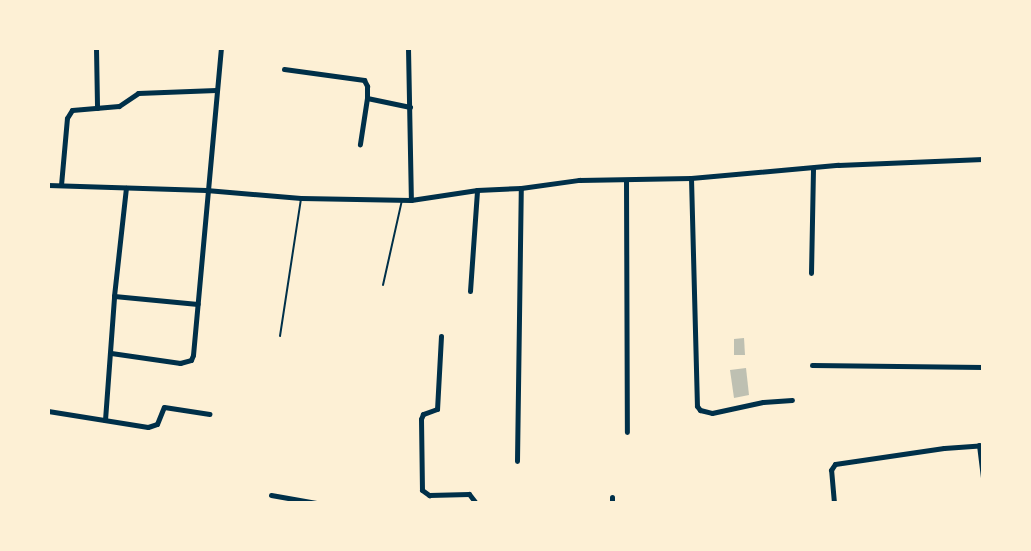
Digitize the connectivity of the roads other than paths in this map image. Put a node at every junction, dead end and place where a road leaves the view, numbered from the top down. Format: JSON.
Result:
{"nodes":[{"id":1,"x":96,"y":48,"type":"edge"},
{"id":2,"x":221,"y":48,"type":"edge"},
{"id":3,"x":408,"y":48,"type":"edge"},
{"id":4,"x":284,"y":69,"type":"dead end"},
{"id":5,"x":216,"y":90,"type":"junction"},
{"id":6,"x":367,"y":98,"type":"junction"},
{"id":7,"x":410,"y":107,"type":"junction"},
{"id":8,"x":97,"y":108,"type":"junction"},
{"id":9,"x":360,"y":144,"type":"dead end"},
{"id":10,"x":983,"y":159,"type":"edge"},
{"id":11,"x":813,"y":168,"type":"junction"},
{"id":12,"x":691,"y":178,"type":"junction"},
{"id":13,"x":626,"y":180,"type":"junction"},
{"id":14,"x":48,"y":185,"type":"edge"},
{"id":15,"x":61,"y":186,"type":"junction"},
{"id":16,"x":126,"y":188,"type":"junction"},
{"id":17,"x":521,"y":188,"type":"junction"},
{"id":18,"x":206,"y":190,"type":"junction"},
{"id":19,"x":477,"y":190,"type":"junction"},
{"id":20,"x":301,"y":198,"type":"junction"},
{"id":21,"x":402,"y":200,"type":"junction"},
{"id":22,"x":411,"y":200,"type":"junction"},
{"id":23,"x":811,"y":273,"type":"dead end"},
{"id":24,"x":383,"y":285,"type":"dead end"},
{"id":25,"x":470,"y":291,"type":"dead end"},
{"id":26,"x":114,"y":296,"type":"junction"},
{"id":27,"x":198,"y":304,"type":"junction"},
{"id":28,"x":280,"y":336,"type":"dead end"},
{"id":29,"x":441,"y":336,"type":"dead end"},
{"id":30,"x":111,"y":353,"type":"junction"},
{"id":31,"x":812,"y":365,"type":"dead end"},
{"id":32,"x":983,"y":367,"type":"edge"},
{"id":33,"x":792,"y":400,"type":"dead end"},
{"id":34,"x":48,"y":411,"type":"edge"},
{"id":35,"x":209,"y":414,"type":"dead end"},
{"id":36,"x":105,"y":420,"type":"junction"},
{"id":37,"x":627,"y":432,"type":"dead end"},
{"id":38,"x":981,"y":445,"type":"edge"},
{"id":39,"x":517,"y":461,"type":"dead end"},
{"id":40,"x":983,"y":479,"type":"edge"},
{"id":41,"x":271,"y":495,"type":"dead end"},
{"id":42,"x":316,"y":503,"type":"edge"},
{"id":43,"x":476,"y":503,"type":"edge"},
{"id":44,"x":834,"y":503,"type":"edge"}],
"edges":[{"from":1,"to":8,"type":"street"},
{"from":2,"to":5,"type":"street"},
{"from":3,"to":7,"type":"street"},
{"from":4,"to":6,"type":"street"},
{"from":5,"to":8,"type":"street"},
{"from":5,"to":18,"type":"street"},
{"from":6,"to":7,"type":"street"},
{"from":6,"to":9,"type":"street"},
{"from":7,"to":22,"type":"street"},
{"from":8,"to":15,"type":"street"},
{"from":10,"to":11,"type":"street"},
{"from":11,"to":12,"type":"street"},
{"from":11,"to":23,"type":"street"},
{"from":12,"to":13,"type":"street"},
{"from":12,"to":33,"type":"street"},
{"from":13,"to":17,"type":"street"},
{"from":13,"to":37,"type":"street"},
{"from":14,"to":15,"type":"street"},
{"from":15,"to":16,"type":"street"},
{"from":16,"to":18,"type":"street"},
{"from":16,"to":26,"type":"street"},
{"from":17,"to":19,"type":"street"},
{"from":17,"to":39,"type":"street"},
{"from":18,"to":20,"type":"street"},
{"from":18,"to":27,"type":"street"},
{"from":19,"to":22,"type":"street"},
{"from":19,"to":25,"type":"street"},
{"from":20,"to":21,"type":"street"},
{"from":20,"to":28,"type":"lane"},
{"from":21,"to":22,"type":"street"},
{"from":21,"to":24,"type":"lane"},
{"from":26,"to":27,"type":"street"},
{"from":26,"to":30,"type":"street"},
{"from":27,"to":30,"type":"street"},
{"from":29,"to":43,"type":"street"},
{"from":30,"to":36,"type":"street"},
{"from":31,"to":32,"type":"street"},
{"from":34,"to":36,"type":"street"},
{"from":35,"to":36,"type":"street"},
{"from":38,"to":40,"type":"street"},
{"from":38,"to":44,"type":"street"},
{"from":41,"to":42,"type":"street"}]}
